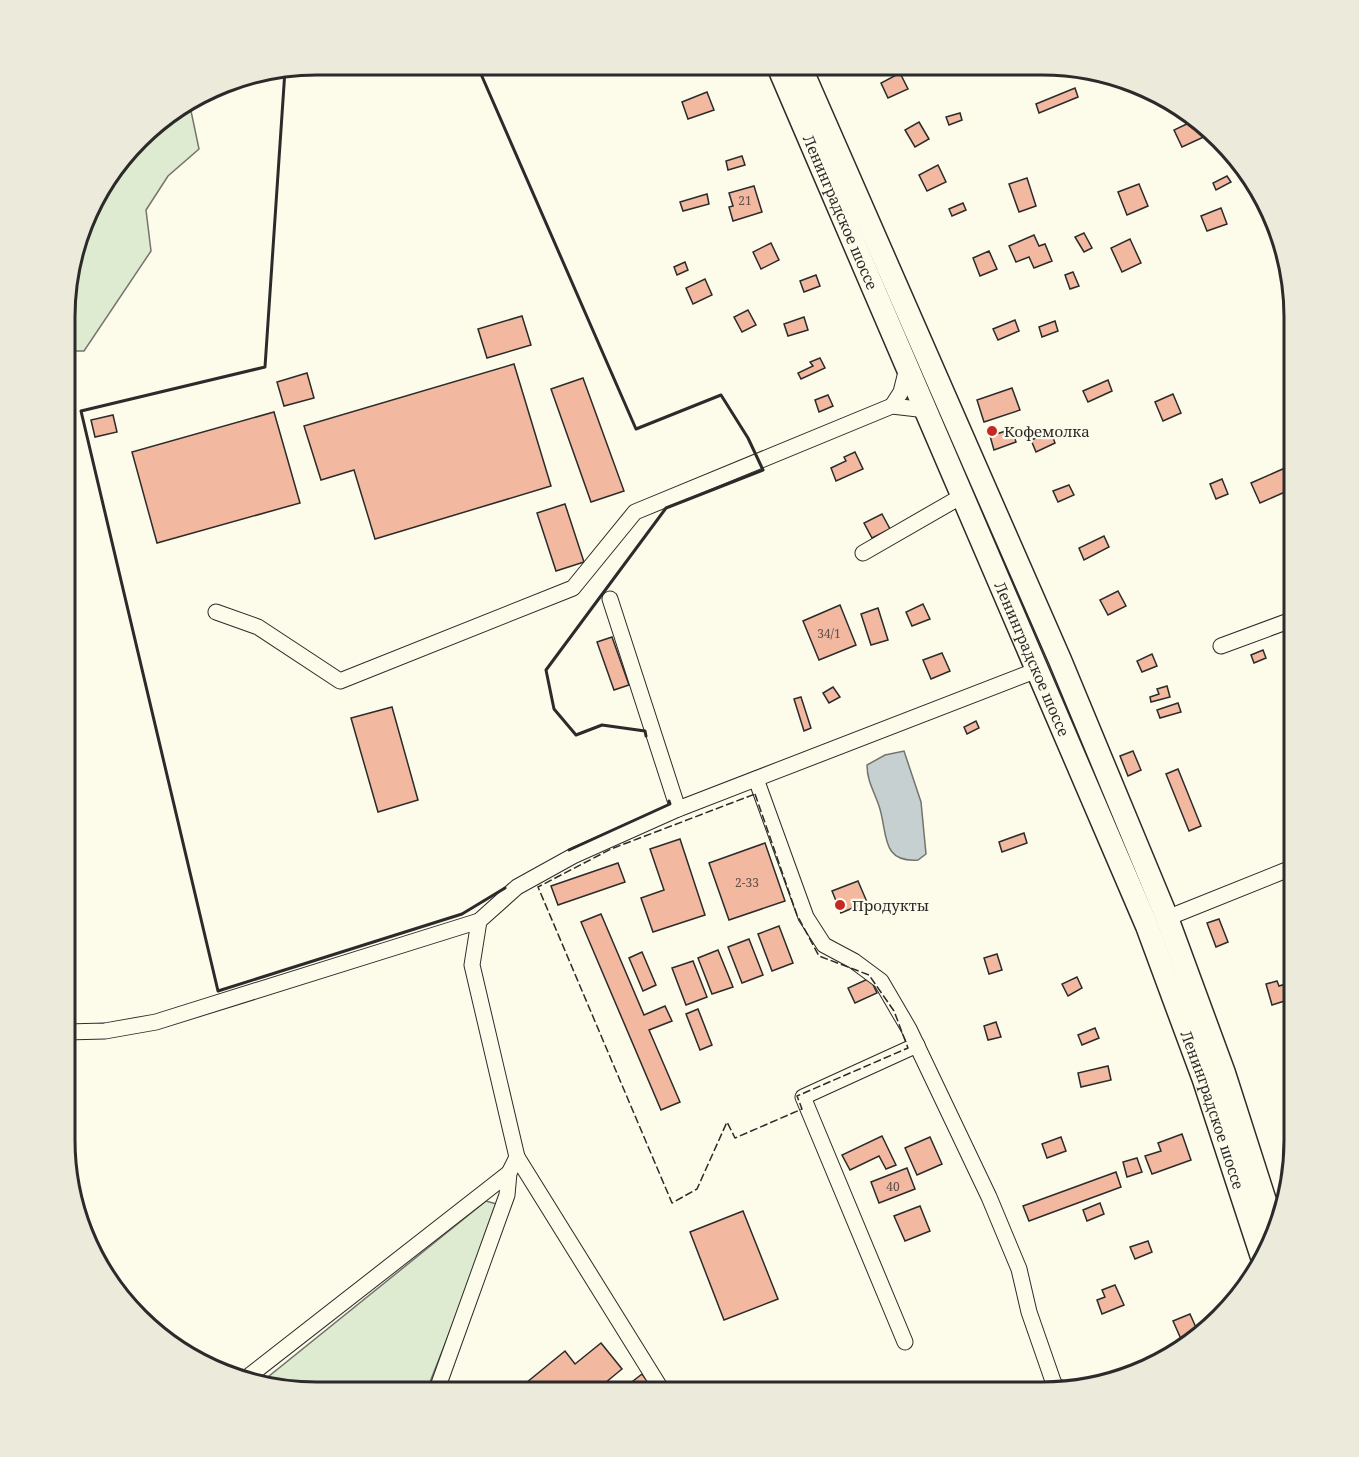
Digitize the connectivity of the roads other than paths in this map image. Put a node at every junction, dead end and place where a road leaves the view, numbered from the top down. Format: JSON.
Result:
{"nodes":[{"id":1,"x":782,"y":75,"type":"edge"},
{"id":2,"x":804,"y":75,"type":"edge"},
{"id":3,"x":907,"y":365,"type":"junction"},
{"id":4,"x":892,"y":406,"type":"junction"},
{"id":5,"x":928,"y":414,"type":"junction"},
{"id":6,"x":962,"y":495,"type":"junction"},
{"id":7,"x":862,"y":554,"type":"dead end"},
{"id":8,"x":610,"y":599,"type":"dead end"},
{"id":9,"x":216,"y":612,"type":"dead end"},
{"id":10,"x":1284,"y":623,"type":"edge"},
{"id":11,"x":1221,"y":646,"type":"dead end"},
{"id":12,"x":1037,"y":670,"type":"junction"},
{"id":13,"x":756,"y":779,"type":"junction"},
{"id":14,"x":678,"y":809,"type":"junction"},
{"id":15,"x":1284,"y":871,"type":"edge"},
{"id":16,"x":1167,"y":918,"type":"junction"},
{"id":17,"x":479,"y":921,"type":"junction"},
{"id":18,"x":75,"y":1032,"type":"edge"},
{"id":19,"x":917,"y":1046,"type":"junction"},
{"id":20,"x":517,"y":1157,"type":"junction"},
{"id":21,"x":509,"y":1173,"type":"junction"},
{"id":22,"x":1271,"y":1219,"type":"edge"},
{"id":23,"x":1259,"y":1247,"type":"edge"},
{"id":24,"x":905,"y":1342,"type":"dead end"},
{"id":25,"x":252,"y":1373,"type":"edge"},
{"id":26,"x":1053,"y":1381,"type":"edge"},
{"id":27,"x":440,"y":1382,"type":"edge"},
{"id":28,"x":657,"y":1382,"type":"edge"}],
"edges":[{"from":1,"to":3,"type":"highway","name":"Ленинградское шоссе"},
{"from":2,"to":16,"type":"highway","name":"Ленинградское шоссе"},
{"from":3,"to":4,"type":"street"},
{"from":3,"to":5,"type":"highway","name":"Ленинградское шоссе"},
{"from":4,"to":5,"type":"street"},
{"from":4,"to":9,"type":"street"},
{"from":5,"to":6,"type":"highway","name":"Ленинградское шоссе"},
{"from":6,"to":7,"type":"street"},
{"from":6,"to":12,"type":"highway","name":"Ленинградское шоссе"},
{"from":8,"to":14,"type":"street"},
{"from":10,"to":11,"type":"street"},
{"from":12,"to":13,"type":"street"},
{"from":12,"to":23,"type":"highway","name":"Ленинградское шоссе"},
{"from":13,"to":14,"type":"street"},
{"from":13,"to":19,"type":"street"},
{"from":14,"to":17,"type":"street"},
{"from":15,"to":16,"type":"street"},
{"from":16,"to":22,"type":"highway","name":"Ленинградское шоссе"},
{"from":17,"to":18,"type":"street"},
{"from":17,"to":20,"type":"street"},
{"from":19,"to":24,"type":"street"},
{"from":19,"to":26,"type":"street"},
{"from":20,"to":21,"type":"street"},
{"from":20,"to":28,"type":"street"},
{"from":21,"to":25,"type":"street"},
{"from":21,"to":27,"type":"street"}]}
